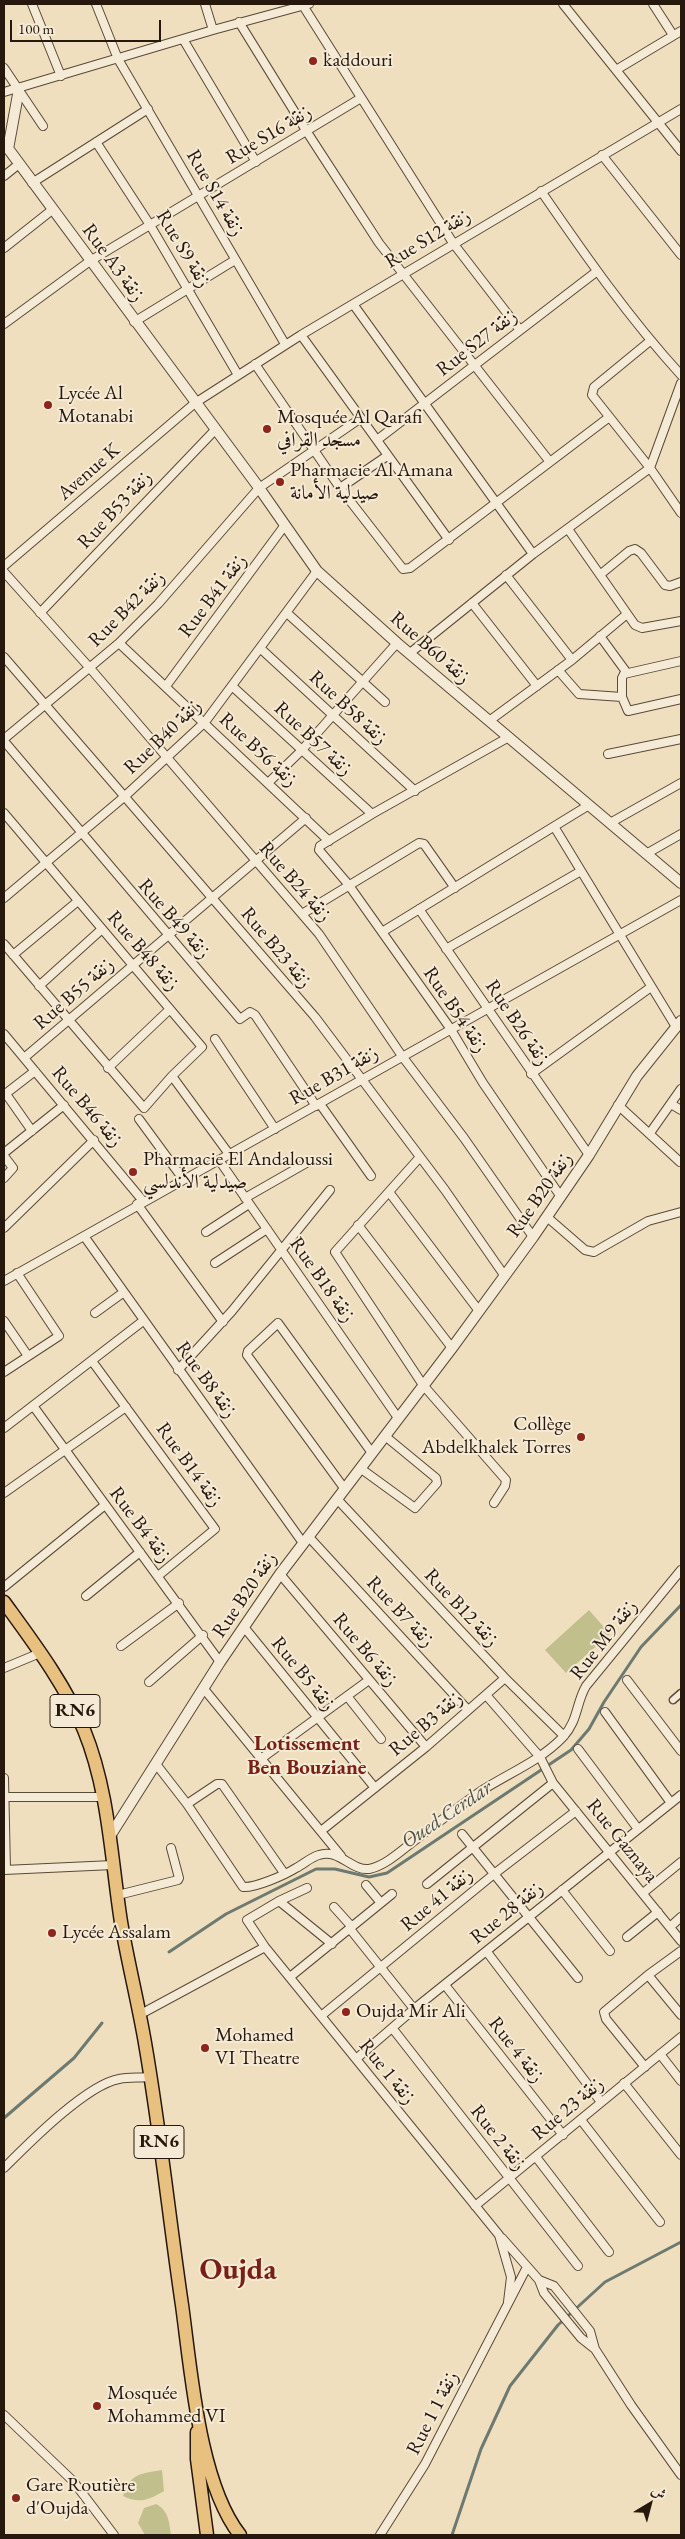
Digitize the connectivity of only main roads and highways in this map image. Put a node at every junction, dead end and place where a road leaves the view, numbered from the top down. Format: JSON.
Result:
{"nodes":[{"id":1,"x":4,"y":1602,"type":"edge"},
{"id":2,"x":198,"y":2417,"type":"junction"},
{"id":3,"x":207,"y":2535,"type":"edge"},
{"id":4,"x":240,"y":2535,"type":"edge"}],
"edges":[{"from":1,"to":2,"type":"main road","number":"RN6"},
{"from":2,"to":3,"type":"main road","number":"RN6"},
{"from":2,"to":4,"type":"main road","number":"RN6"}]}
